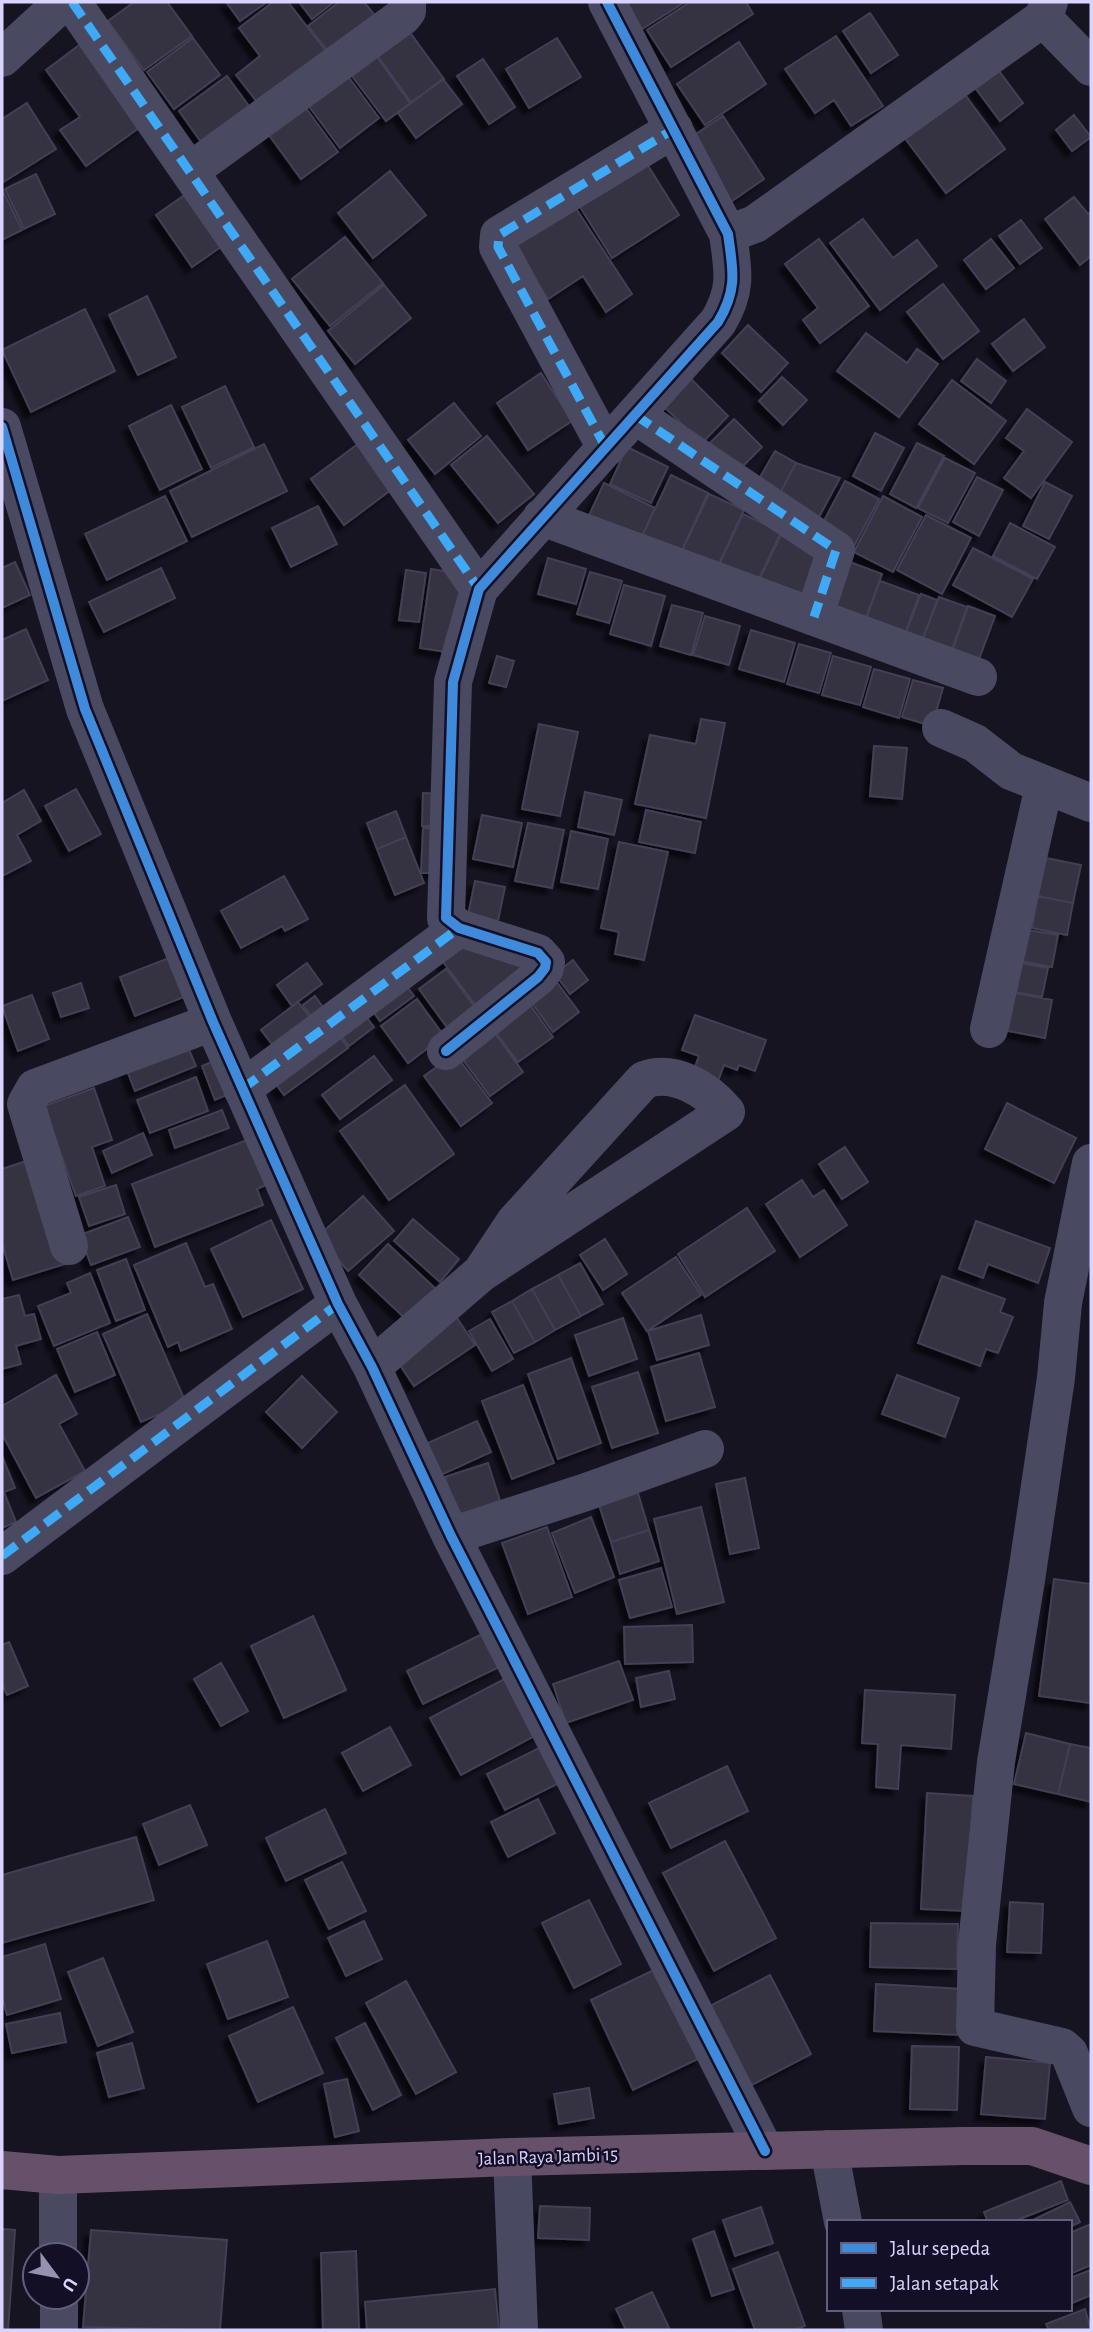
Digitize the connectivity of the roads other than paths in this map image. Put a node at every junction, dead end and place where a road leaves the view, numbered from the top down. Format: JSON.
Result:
{"nodes":[{"id":1,"x":63,"y":2,"type":"edge"},
{"id":2,"x":72,"y":2,"type":"edge"},
{"id":3,"x":407,"y":2,"type":"edge"},
{"id":4,"x":607,"y":2,"type":"edge"},
{"id":5,"x":1046,"y":10,"type":"edge"},
{"id":6,"x":3,"y":53,"type":"edge"},
{"id":7,"x":1091,"y":66,"type":"edge"},
{"id":8,"x":674,"y":130,"type":"junction"},
{"id":9,"x":190,"y":171,"type":"junction"},
{"id":10,"x":727,"y":234,"type":"junction"},
{"id":11,"x":635,"y":415,"type":"junction"},
{"id":12,"x":2,"y":432,"type":"edge"},
{"id":13,"x":606,"y":448,"type":"junction"},
{"id":14,"x":542,"y":517,"type":"junction"},
{"id":15,"x":479,"y":589,"type":"junction"},
{"id":16,"x":814,"y":617,"type":"junction"},
{"id":17,"x":978,"y":677,"type":"dead end"},
{"id":18,"x":941,"y":728,"type":"dead end"},
{"id":19,"x":1044,"y":786,"type":"junction"},
{"id":20,"x":1091,"y":803,"type":"edge"},
{"id":21,"x":459,"y":928,"type":"junction"},
{"id":22,"x":213,"y":1022,"type":"junction"},
{"id":23,"x":989,"y":1028,"type":"dead end"},
{"id":24,"x":446,"y":1051,"type":"dead end"},
{"id":25,"x":242,"y":1089,"type":"junction"},
{"id":26,"x":1091,"y":1163,"type":"edge"},
{"id":27,"x":69,"y":1246,"type":"dead end"},
{"id":28,"x":481,"y":1273,"type":"junction"},
{"id":29,"x":338,"y":1304,"type":"junction"},
{"id":30,"x":372,"y":1367,"type":"junction"},
{"id":31,"x":705,"y":1449,"type":"dead end"},
{"id":32,"x":451,"y":1536,"type":"junction"},
{"id":33,"x":2,"y":1556,"type":"edge"},
{"id":34,"x":1091,"y":2108,"type":"edge"},
{"id":35,"x":829,"y":2149,"type":"junction"},
{"id":36,"x":765,"y":2151,"type":"junction"},
{"id":37,"x":512,"y":2157,"type":"junction"},
{"id":38,"x":1091,"y":2166,"type":"edge"},
{"id":39,"x":2,"y":2170,"type":"edge"},
{"id":40,"x":58,"y":2175,"type":"junction"},
{"id":41,"x":843,"y":2220,"type":"edge"},
{"id":42,"x":58,"y":2241,"type":"edge"},
{"id":43,"x":59,"y":2311,"type":"edge"},
{"id":44,"x":861,"y":2311,"type":"edge"},
{"id":45,"x":59,"y":2330,"type":"edge"},
{"id":46,"x":519,"y":2330,"type":"edge"},
{"id":47,"x":864,"y":2330,"type":"edge"}],
"edges":[{"from":1,"to":6,"type":"street"},
{"from":2,"to":9,"type":"street"},
{"from":3,"to":9,"type":"street"},
{"from":4,"to":8,"type":"street"},
{"from":5,"to":7,"type":"street"},
{"from":5,"to":10,"type":"street"},
{"from":8,"to":10,"type":"street"},
{"from":8,"to":13,"type":"street"},
{"from":9,"to":15,"type":"street"},
{"from":10,"to":11,"type":"street"},
{"from":11,"to":13,"type":"street"},
{"from":11,"to":16,"type":"street"},
{"from":12,"to":22,"type":"street"},
{"from":13,"to":14,"type":"street"},
{"from":14,"to":15,"type":"street"},
{"from":14,"to":16,"type":"street"},
{"from":15,"to":21,"type":"street"},
{"from":16,"to":17,"type":"street"},
{"from":18,"to":19,"type":"street"},
{"from":19,"to":20,"type":"street"},
{"from":19,"to":23,"type":"street"},
{"from":21,"to":24,"type":"street"},
{"from":21,"to":25,"type":"street"},
{"from":22,"to":25,"type":"street"},
{"from":22,"to":27,"type":"street"},
{"from":25,"to":29,"type":"street"},
{"from":26,"to":34,"type":"street"},
{"from":28,"to":28,"type":"street"},
{"from":28,"to":30,"type":"street"},
{"from":29,"to":30,"type":"street"},
{"from":29,"to":33,"type":"street"},
{"from":30,"to":32,"type":"street"},
{"from":31,"to":32,"type":"street"},
{"from":32,"to":36,"type":"street"},
{"from":35,"to":36,"type":"highway","name":"Jalan Raya Jambi 15"},
{"from":35,"to":38,"type":"highway","name":"Jalan Raya Jambi 15"},
{"from":35,"to":41,"type":"street"},
{"from":36,"to":37,"type":"highway","name":"Jalan Raya Jambi 15"},
{"from":37,"to":40,"type":"highway","name":"Jalan Raya Jambi 15"},
{"from":37,"to":46,"type":"street"},
{"from":39,"to":40,"type":"highway","name":"Jalan Raya Jambi 15"},
{"from":40,"to":42,"type":"street"},
{"from":43,"to":45,"type":"street"},
{"from":44,"to":47,"type":"street"}]}
